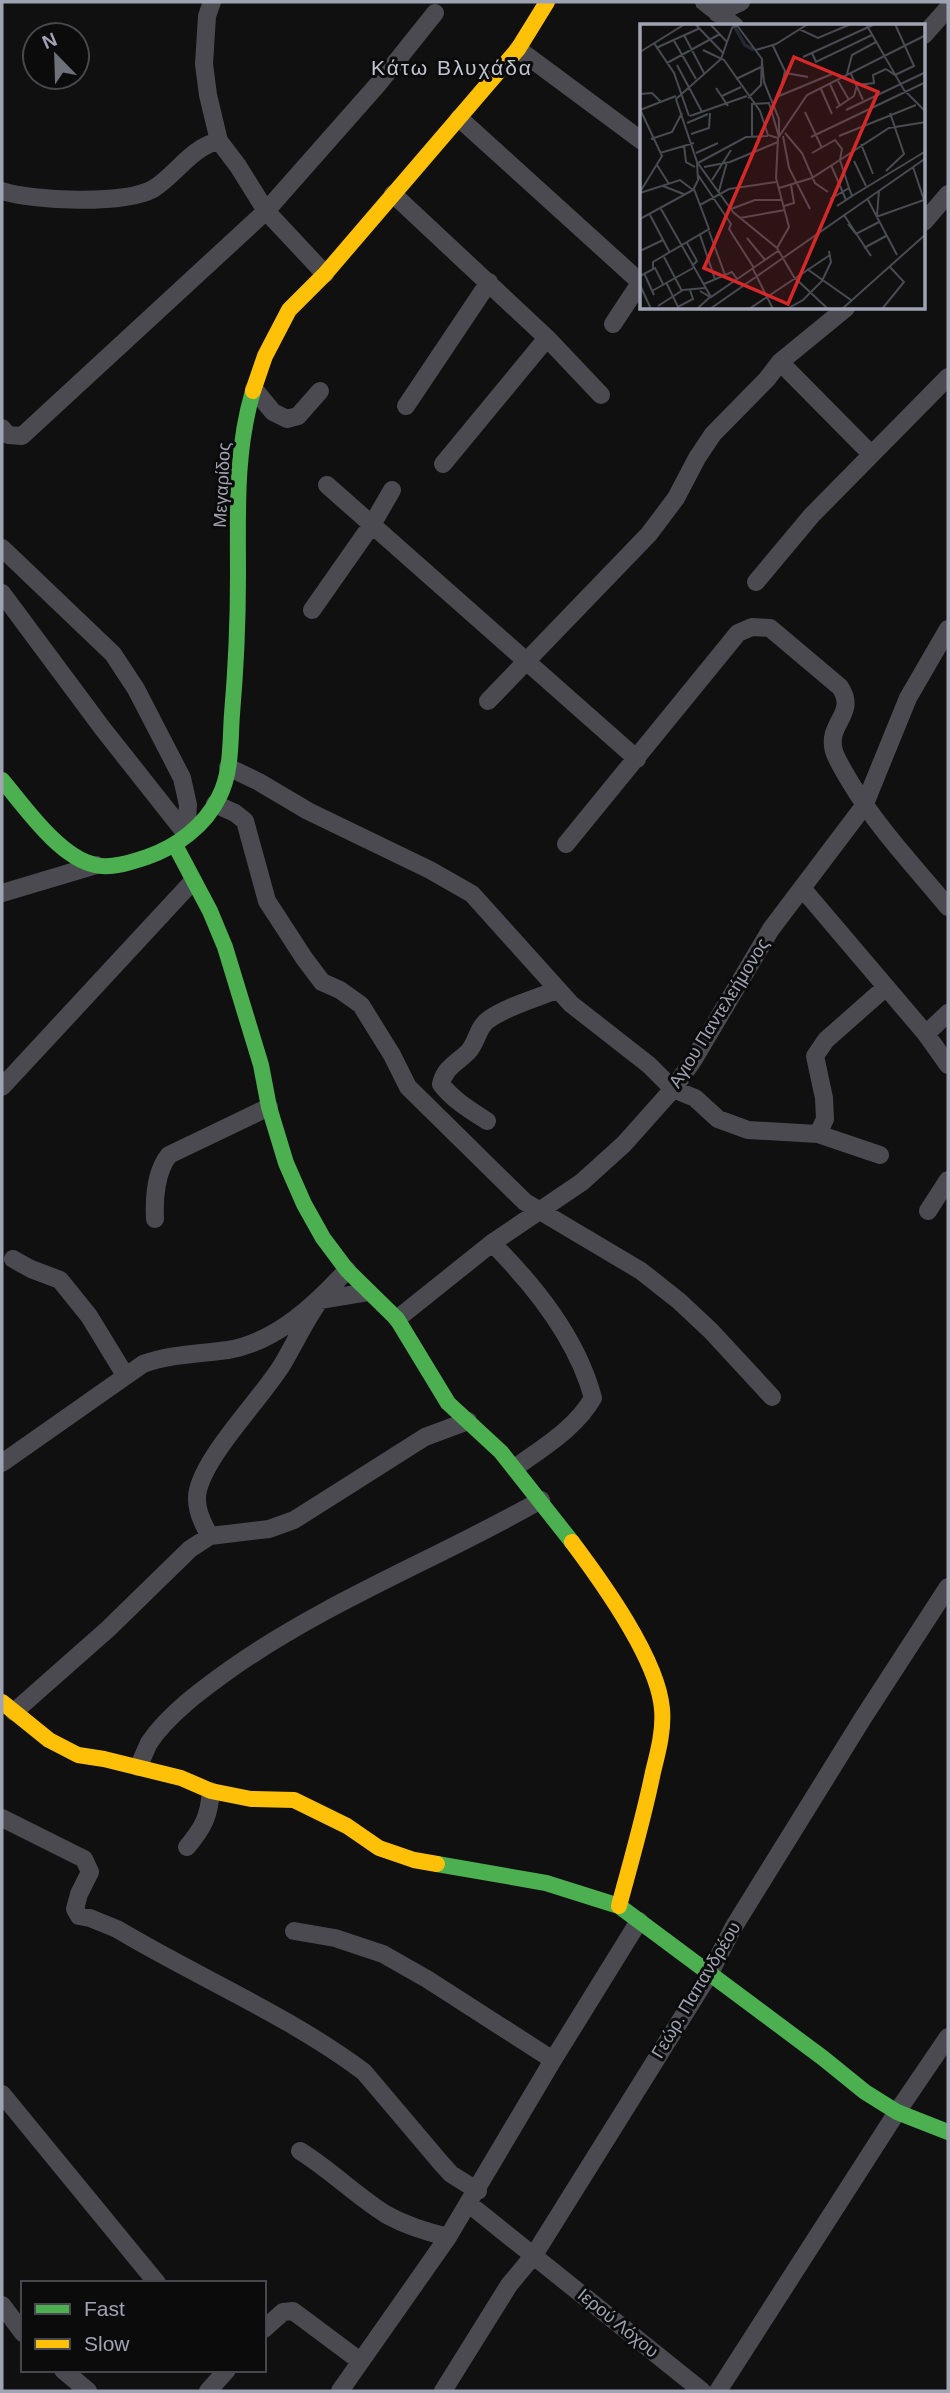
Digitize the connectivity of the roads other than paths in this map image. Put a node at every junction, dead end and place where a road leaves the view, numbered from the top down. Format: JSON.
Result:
{"nodes":[{"id":1,"x":212,"y":2,"type":"edge"},
{"id":2,"x":547,"y":2,"type":"edge"},
{"id":3,"x":741,"y":2,"type":"edge"},
{"id":4,"x":948,"y":8,"type":"edge"},
{"id":5,"x":435,"y":13,"type":"dead end"},
{"id":6,"x":722,"y":17,"type":"edge"},
{"id":7,"x":926,"y":33,"type":"edge"},
{"id":8,"x":518,"y":49,"type":"junction"},
{"id":9,"x":459,"y":118,"type":"junction"},
{"id":10,"x":640,"y":140,"type":"edge"},
{"id":11,"x":219,"y":142,"type":"junction"},
{"id":12,"x":2,"y":191,"type":"edge"},
{"id":13,"x":393,"y":194,"type":"junction"},
{"id":14,"x":948,"y":194,"type":"edge"},
{"id":15,"x":266,"y":211,"type":"junction"},
{"id":16,"x":926,"y":220,"type":"edge"},
{"id":17,"x":325,"y":274,"type":"junction"},
{"id":18,"x":640,"y":280,"type":"edge"},
{"id":19,"x":489,"y":282,"type":"junction"},
{"id":20,"x":640,"y":283,"type":"edge"},
{"id":21,"x":844,"y":310,"type":"edge"},
{"id":22,"x":613,"y":324,"type":"dead end"},
{"id":23,"x":547,"y":338,"type":"junction"},
{"id":24,"x":780,"y":362,"type":"junction"},
{"id":25,"x":948,"y":377,"type":"edge"},
{"id":26,"x":254,"y":390,"type":"junction"},
{"id":27,"x":320,"y":391,"type":"dead end"},
{"id":28,"x":601,"y":395,"type":"dead end"},
{"id":29,"x":406,"y":406,"type":"dead end"},
{"id":30,"x":2,"y":428,"type":"edge"},
{"id":31,"x":871,"y":454,"type":"junction"},
{"id":32,"x":443,"y":464,"type":"dead end"},
{"id":33,"x":327,"y":485,"type":"dead end"},
{"id":34,"x":392,"y":491,"type":"dead end"},
{"id":35,"x":373,"y":523,"type":"junction"},
{"id":36,"x":2,"y":548,"type":"edge"},
{"id":37,"x":756,"y":582,"type":"dead end"},
{"id":38,"x":2,"y":593,"type":"edge"},
{"id":39,"x":312,"y":610,"type":"dead end"},
{"id":40,"x":948,"y":629,"type":"edge"},
{"id":41,"x":525,"y":661,"type":"junction"},
{"id":42,"x":488,"y":701,"type":"dead end"},
{"id":43,"x":637,"y":759,"type":"junction"},
{"id":44,"x":228,"y":767,"type":"junction"},
{"id":45,"x":2,"y":780,"type":"edge"},
{"id":46,"x":215,"y":804,"type":"junction"},
{"id":47,"x":864,"y":806,"type":"junction"},
{"id":48,"x":180,"y":839,"type":"junction"},
{"id":49,"x":566,"y":844,"type":"dead end"},
{"id":50,"x":96,"y":865,"type":"junction"},
{"id":51,"x":194,"y":881,"type":"junction"},
{"id":52,"x":802,"y":888,"type":"junction"},
{"id":53,"x":2,"y":893,"type":"edge"},
{"id":54,"x":948,"y":907,"type":"edge"},
{"id":55,"x":886,"y":987,"type":"junction"},
{"id":56,"x":557,"y":989,"type":"junction"},
{"id":57,"x":948,"y":1013,"type":"edge"},
{"id":58,"x":926,"y":1034,"type":"junction"},
{"id":59,"x":948,"y":1065,"type":"edge"},
{"id":60,"x":2,"y":1087,"type":"edge"},
{"id":61,"x":673,"y":1089,"type":"junction"},
{"id":62,"x":269,"y":1107,"type":"junction"},
{"id":63,"x":487,"y":1121,"type":"dead end"},
{"id":64,"x":818,"y":1134,"type":"junction"},
{"id":65,"x":880,"y":1156,"type":"dead end"},
{"id":66,"x":948,"y":1180,"type":"edge"},
{"id":67,"x":539,"y":1209,"type":"junction"},
{"id":68,"x":928,"y":1211,"type":"dead end"},
{"id":69,"x":155,"y":1219,"type":"dead end"},
{"id":70,"x":492,"y":1242,"type":"junction"},
{"id":71,"x":13,"y":1259,"type":"dead end"},
{"id":72,"x":347,"y":1269,"type":"junction"},
{"id":73,"x":368,"y":1292,"type":"junction"},
{"id":74,"x":320,"y":1300,"type":"junction"},
{"id":75,"x":397,"y":1319,"type":"junction"},
{"id":76,"x":125,"y":1375,"type":"junction"},
{"id":77,"x":772,"y":1397,"type":"dead end"},
{"id":78,"x":468,"y":1421,"type":"junction"},
{"id":79,"x":2,"y":1463,"type":"edge"},
{"id":80,"x":515,"y":1468,"type":"junction"},
{"id":81,"x":541,"y":1500,"type":"junction"},
{"id":82,"x":210,"y":1536,"type":"junction"},
{"id":83,"x":948,"y":1587,"type":"edge"},
{"id":84,"x":8,"y":1707,"type":"edge"},
{"id":85,"x":138,"y":1767,"type":"junction"},
{"id":86,"x":211,"y":1791,"type":"junction"},
{"id":87,"x":2,"y":1818,"type":"edge"},
{"id":88,"x":187,"y":1847,"type":"dead end"},
{"id":89,"x":619,"y":1906,"type":"junction"},
{"id":90,"x":639,"y":1921,"type":"junction"},
{"id":91,"x":294,"y":1931,"type":"dead end"},
{"id":92,"x":710,"y":1973,"type":"junction"},
{"id":93,"x":948,"y":2037,"type":"edge"},
{"id":94,"x":552,"y":2060,"type":"junction"},
{"id":95,"x":2,"y":2094,"type":"edge"},
{"id":96,"x":897,"y":2112,"type":"junction"},
{"id":97,"x":948,"y":2132,"type":"edge"},
{"id":98,"x":300,"y":2151,"type":"dead end"},
{"id":99,"x":474,"y":2198,"type":"junction"},
{"id":100,"x":449,"y":2237,"type":"junction"},
{"id":101,"x":534,"y":2255,"type":"junction"},
{"id":102,"x":155,"y":2281,"type":"edge"},
{"id":103,"x":2,"y":2305,"type":"edge"},
{"id":104,"x":266,"y":2327,"type":"edge"},
{"id":105,"x":21,"y":2330,"type":"edge"},
{"id":106,"x":360,"y":2361,"type":"junction"},
{"id":107,"x":65,"y":2372,"type":"edge"},
{"id":108,"x":225,"y":2372,"type":"edge"},
{"id":109,"x":88,"y":2391,"type":"edge"},
{"id":110,"x":208,"y":2391,"type":"edge"},
{"id":111,"x":340,"y":2391,"type":"edge"},
{"id":112,"x":443,"y":2391,"type":"edge"},
{"id":113,"x":702,"y":2391,"type":"edge"},
{"id":114,"x":718,"y":2391,"type":"edge"}],
"edges":[{"from":1,"to":11,"type":"street"},
{"from":2,"to":8,"type":"street","name":"Μεγαρίδος"},
{"from":3,"to":6,"type":"street"},
{"from":4,"to":7,"type":"street"},
{"from":5,"to":15,"type":"street"},
{"from":8,"to":9,"type":"street","name":"Μεγαρίδος"},
{"from":8,"to":10,"type":"street"},
{"from":9,"to":13,"type":"street","name":"Μεγαρίδος"},
{"from":9,"to":18,"type":"street"},
{"from":11,"to":12,"type":"street"},
{"from":11,"to":15,"type":"street"},
{"from":13,"to":17,"type":"street","name":"Μεγαρίδος"},
{"from":13,"to":19,"type":"street"},
{"from":14,"to":16,"type":"street"},
{"from":15,"to":17,"type":"street"},
{"from":15,"to":30,"type":"street"},
{"from":17,"to":26,"type":"street","name":"Μεγαρίδος"},
{"from":19,"to":23,"type":"street"},
{"from":19,"to":29,"type":"street"},
{"from":20,"to":22,"type":"street"},
{"from":21,"to":24,"type":"street"},
{"from":23,"to":28,"type":"street"},
{"from":23,"to":32,"type":"street"},
{"from":24,"to":31,"type":"street"},
{"from":24,"to":41,"type":"street"},
{"from":25,"to":31,"type":"street"},
{"from":26,"to":27,"type":"street"},
{"from":26,"to":44,"type":"street","name":"Μεγαρίδος"},
{"from":31,"to":37,"type":"street"},
{"from":33,"to":35,"type":"street"},
{"from":34,"to":35,"type":"street"},
{"from":35,"to":39,"type":"street"},
{"from":35,"to":41,"type":"street"},
{"from":36,"to":48,"type":"street"},
{"from":38,"to":48,"type":"street"},
{"from":40,"to":47,"type":"street","name":"Αγιου Παντελεήμονος"},
{"from":41,"to":42,"type":"street"},
{"from":41,"to":43,"type":"street"},
{"from":43,"to":47,"type":"street"},
{"from":43,"to":49,"type":"street"},
{"from":44,"to":46,"type":"street","name":"Μεγαρίδος"},
{"from":44,"to":56,"type":"street"},
{"from":45,"to":50,"type":"street"},
{"from":46,"to":48,"type":"street","name":"Μεγαρίδος"},
{"from":46,"to":67,"type":"street"},
{"from":47,"to":52,"type":"street","name":"Αγιου Παντελεήμονος"},
{"from":47,"to":54,"type":"street"},
{"from":48,"to":50,"type":"street","name":"Μεγαρίδος"},
{"from":48,"to":51,"type":"street"},
{"from":50,"to":53,"type":"street"},
{"from":51,"to":60,"type":"street"},
{"from":51,"to":62,"type":"street"},
{"from":52,"to":55,"type":"street"},
{"from":52,"to":61,"type":"street","name":"Αγιου Παντελεήμονος"},
{"from":55,"to":58,"type":"street"},
{"from":55,"to":64,"type":"street"},
{"from":56,"to":61,"type":"street"},
{"from":56,"to":63,"type":"street"},
{"from":57,"to":58,"type":"street"},
{"from":58,"to":59,"type":"street"},
{"from":61,"to":64,"type":"street"},
{"from":61,"to":67,"type":"street","name":"Αγιου Παντελεήμονος"},
{"from":62,"to":69,"type":"street"},
{"from":62,"to":72,"type":"street"},
{"from":64,"to":65,"type":"street"},
{"from":66,"to":68,"type":"street"},
{"from":67,"to":70,"type":"street","name":"Αγιου Παντελεήμονος"},
{"from":67,"to":77,"type":"street"},
{"from":70,"to":75,"type":"street","name":"Αγιου Παντελεήμονος"},
{"from":70,"to":80,"type":"street"},
{"from":71,"to":76,"type":"street"},
{"from":72,"to":73,"type":"street"},
{"from":72,"to":74,"type":"street"},
{"from":73,"to":74,"type":"street"},
{"from":73,"to":75,"type":"street"},
{"from":74,"to":76,"type":"street"},
{"from":74,"to":82,"type":"street"},
{"from":75,"to":78,"type":"street"},
{"from":76,"to":79,"type":"street"},
{"from":78,"to":80,"type":"street"},
{"from":78,"to":82,"type":"street"},
{"from":80,"to":81,"type":"street"},
{"from":81,"to":85,"type":"street"},
{"from":81,"to":89,"type":"street"},
{"from":82,"to":84,"type":"street"},
{"from":83,"to":92,"type":"street","name":"Γεώρ. Παπανδρέου"},
{"from":84,"to":85,"type":"street"},
{"from":85,"to":86,"type":"street"},
{"from":86,"to":88,"type":"street"},
{"from":86,"to":89,"type":"street"},
{"from":87,"to":99,"type":"street","name":"Ιερού Λόχου"},
{"from":89,"to":90,"type":"street"},
{"from":90,"to":92,"type":"street"},
{"from":90,"to":94,"type":"street"},
{"from":91,"to":94,"type":"street"},
{"from":92,"to":96,"type":"street"},
{"from":92,"to":101,"type":"street","name":"Γεώρ. Παπανδρέου"},
{"from":93,"to":96,"type":"street"},
{"from":94,"to":99,"type":"street"},
{"from":95,"to":102,"type":"street"},
{"from":96,"to":97,"type":"street"},
{"from":96,"to":114,"type":"street"},
{"from":98,"to":100,"type":"street"},
{"from":99,"to":100,"type":"street"},
{"from":99,"to":101,"type":"street","name":"Ιερού Λόχου"},
{"from":100,"to":106,"type":"street"},
{"from":101,"to":112,"type":"street","name":"Γεώρ. Παπανδρέου"},
{"from":101,"to":113,"type":"street","name":"Ιερού Λόχου"},
{"from":103,"to":105,"type":"street"},
{"from":104,"to":106,"type":"street"},
{"from":106,"to":111,"type":"street"},
{"from":107,"to":109,"type":"street"},
{"from":108,"to":110,"type":"street"}]}
